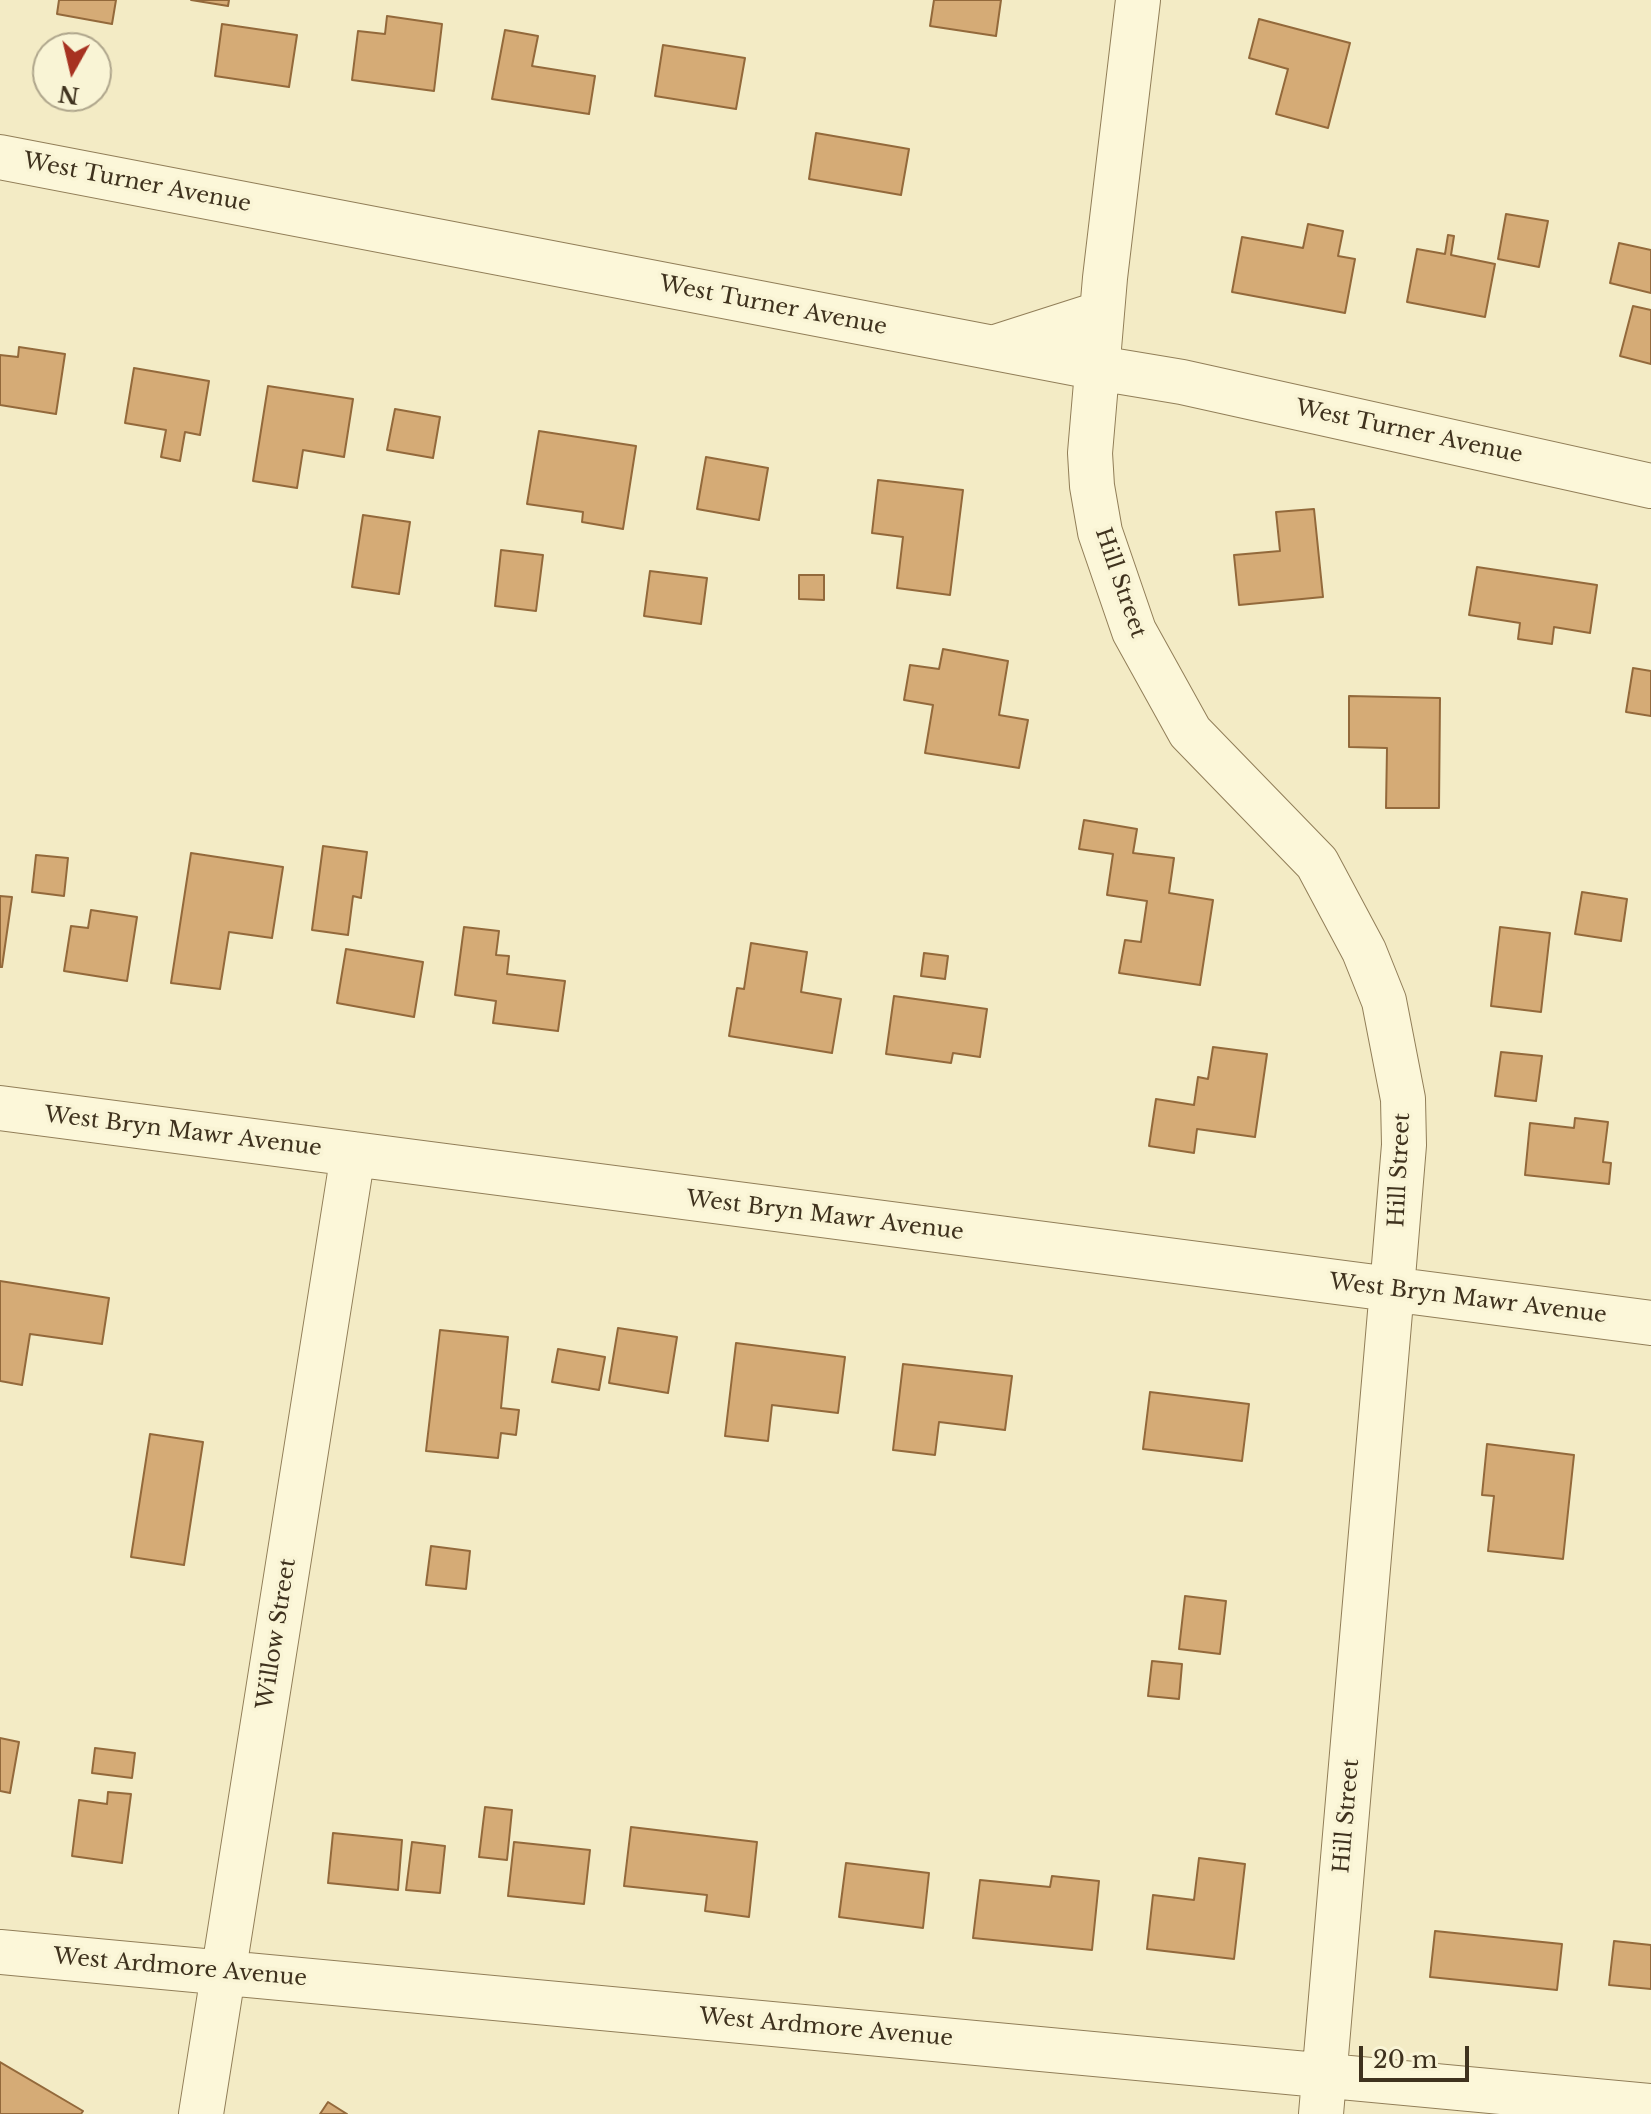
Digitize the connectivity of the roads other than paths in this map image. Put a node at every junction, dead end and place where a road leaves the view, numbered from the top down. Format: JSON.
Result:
{"nodes":[{"id":1,"x":1138,"y":0,"type":"edge"},
{"id":2,"x":0,"y":157,"type":"edge"},
{"id":3,"x":1102,"y":313,"type":"junction"},
{"id":4,"x":992,"y":348,"type":"junction"},
{"id":5,"x":1098,"y":368,"type":"junction"},
{"id":6,"x":1651,"y":486,"type":"edge"},
{"id":7,"x":0,"y":1108,"type":"edge"},
{"id":8,"x":353,"y":1154,"type":"junction"},
{"id":9,"x":1392,"y":1289,"type":"junction"},
{"id":10,"x":1651,"y":1323,"type":"edge"},
{"id":11,"x":0,"y":1952,"type":"edge"},
{"id":12,"x":224,"y":1972,"type":"junction"},
{"id":13,"x":1323,"y":2094,"type":"edge"},
{"id":14,"x":1651,"y":2106,"type":"edge"},
{"id":15,"x":201,"y":2114,"type":"edge"}],
"edges":[{"from":1,"to":3,"type":"street","name":"Hill Street"},
{"from":2,"to":4,"type":"street","name":"West Turner Avenue"},
{"from":3,"to":4,"type":"street"},
{"from":3,"to":5,"type":"street","name":"Hill Street"},
{"from":4,"to":5,"type":"street","name":"West Turner Avenue"},
{"from":5,"to":6,"type":"street","name":"West Turner Avenue"},
{"from":5,"to":9,"type":"street","name":"Hill Street"},
{"from":7,"to":8,"type":"street","name":"West Bryn Mawr Avenue"},
{"from":8,"to":9,"type":"street","name":"West Bryn Mawr Avenue"},
{"from":8,"to":12,"type":"street","name":"Willow Street"},
{"from":9,"to":10,"type":"street","name":"West Bryn Mawr Avenue"},
{"from":9,"to":13,"type":"street","name":"Hill Street"},
{"from":11,"to":12,"type":"street","name":"West Ardmore Avenue"},
{"from":12,"to":13,"type":"street","name":"West Ardmore Avenue"},
{"from":12,"to":15,"type":"street","name":"Willow Street"},
{"from":13,"to":14,"type":"street","name":"West Ardmore Avenue"}]}
